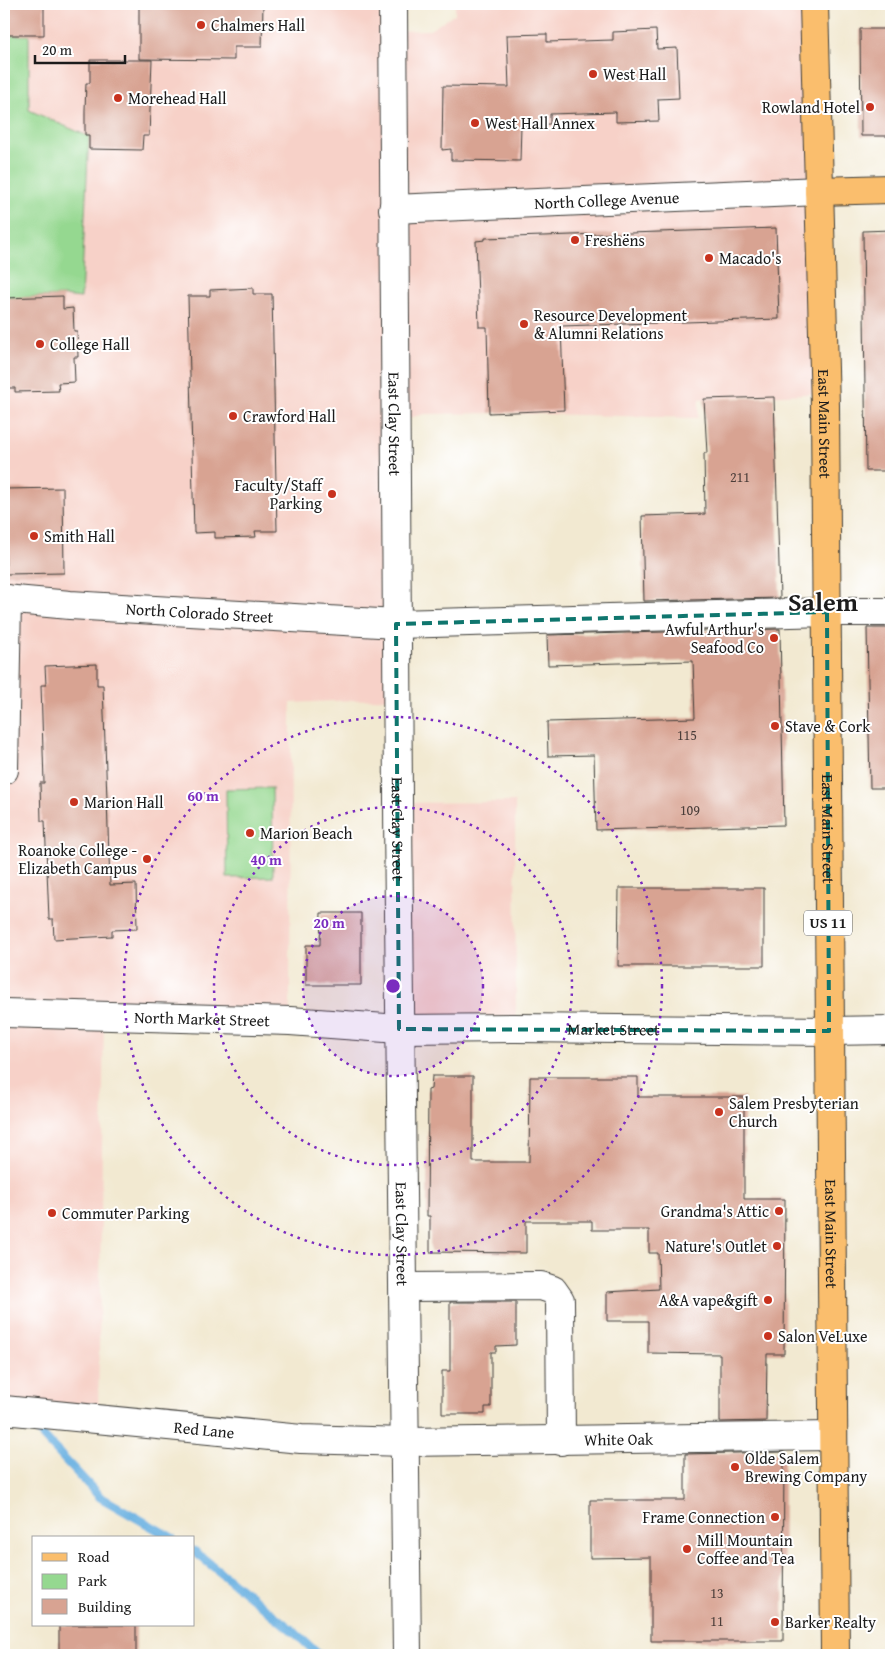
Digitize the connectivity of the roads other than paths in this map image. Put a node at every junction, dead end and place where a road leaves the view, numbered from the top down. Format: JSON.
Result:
{"nodes":[{"id":1,"x":393,"y":4,"type":"edge"},
{"id":2,"x":814,"y":4,"type":"edge"},
{"id":3,"x":891,"y":189,"type":"edge"},
{"id":4,"x":819,"y":191,"type":"junction"},
{"id":5,"x":393,"y":209,"type":"junction"},
{"id":6,"x":6,"y":599,"type":"edge"},
{"id":7,"x":827,"y":612,"type":"junction"},
{"id":8,"x":891,"y":612,"type":"edge"},
{"id":9,"x":396,"y":624,"type":"junction"},
{"id":10,"x":4,"y":770,"type":"edge"},
{"id":11,"x":4,"y":1013,"type":"edge"},
{"id":12,"x":399,"y":1029,"type":"junction"},
{"id":13,"x":891,"y":1030,"type":"edge"},
{"id":14,"x":829,"y":1031,"type":"junction"},
{"id":15,"x":404,"y":1288,"type":"junction"},
{"id":16,"x":4,"y":1410,"type":"edge"},
{"id":17,"x":833,"y":1436,"type":"junction"},
{"id":18,"x":562,"y":1441,"type":"junction"},
{"id":19,"x":405,"y":1442,"type":"junction"},
{"id":20,"x":407,"y":1655,"type":"edge"},
{"id":21,"x":835,"y":1655,"type":"edge"}],
"edges":[{"from":1,"to":5,"type":"street","name":"East Clay Street"},
{"from":2,"to":4,"type":"main road","name":"East Main Street"},
{"from":3,"to":4,"type":"main road"},
{"from":4,"to":5,"type":"street","name":"North College Avenue"},
{"from":4,"to":7,"type":"main road","name":"East Main Street","number":"US 11"},
{"from":5,"to":9,"type":"street","name":"East Clay Street"},
{"from":6,"to":9,"type":"street","name":"North Colorado Street"},
{"from":6,"to":10,"type":"street"},
{"from":7,"to":8,"type":"street","name":"North Colorado Street"},
{"from":7,"to":9,"type":"street","name":"North Colorado Street"},
{"from":7,"to":14,"type":"main road","name":"East Main Street","number":"US 11"},
{"from":9,"to":12,"type":"street","name":"East Clay Street"},
{"from":11,"to":12,"type":"street","name":"North Market Street"},
{"from":12,"to":14,"type":"street","name":"Market Street"},
{"from":12,"to":15,"type":"street","name":"East Clay Street"},
{"from":13,"to":14,"type":"street","name":"Market Street"},
{"from":14,"to":17,"type":"main road","name":"East Main Street","number":"US 11"},
{"from":15,"to":18,"type":"street"},
{"from":15,"to":19,"type":"street","name":"East Clay Street"},
{"from":16,"to":19,"type":"street","name":"Red Lane"},
{"from":17,"to":18,"type":"street","name":"White Oak"},
{"from":17,"to":21,"type":"main road","name":"East Main Street","number":"US 11"},
{"from":18,"to":19,"type":"street","name":"White Oak"},
{"from":19,"to":20,"type":"street","name":"East Clay Street"}]}
